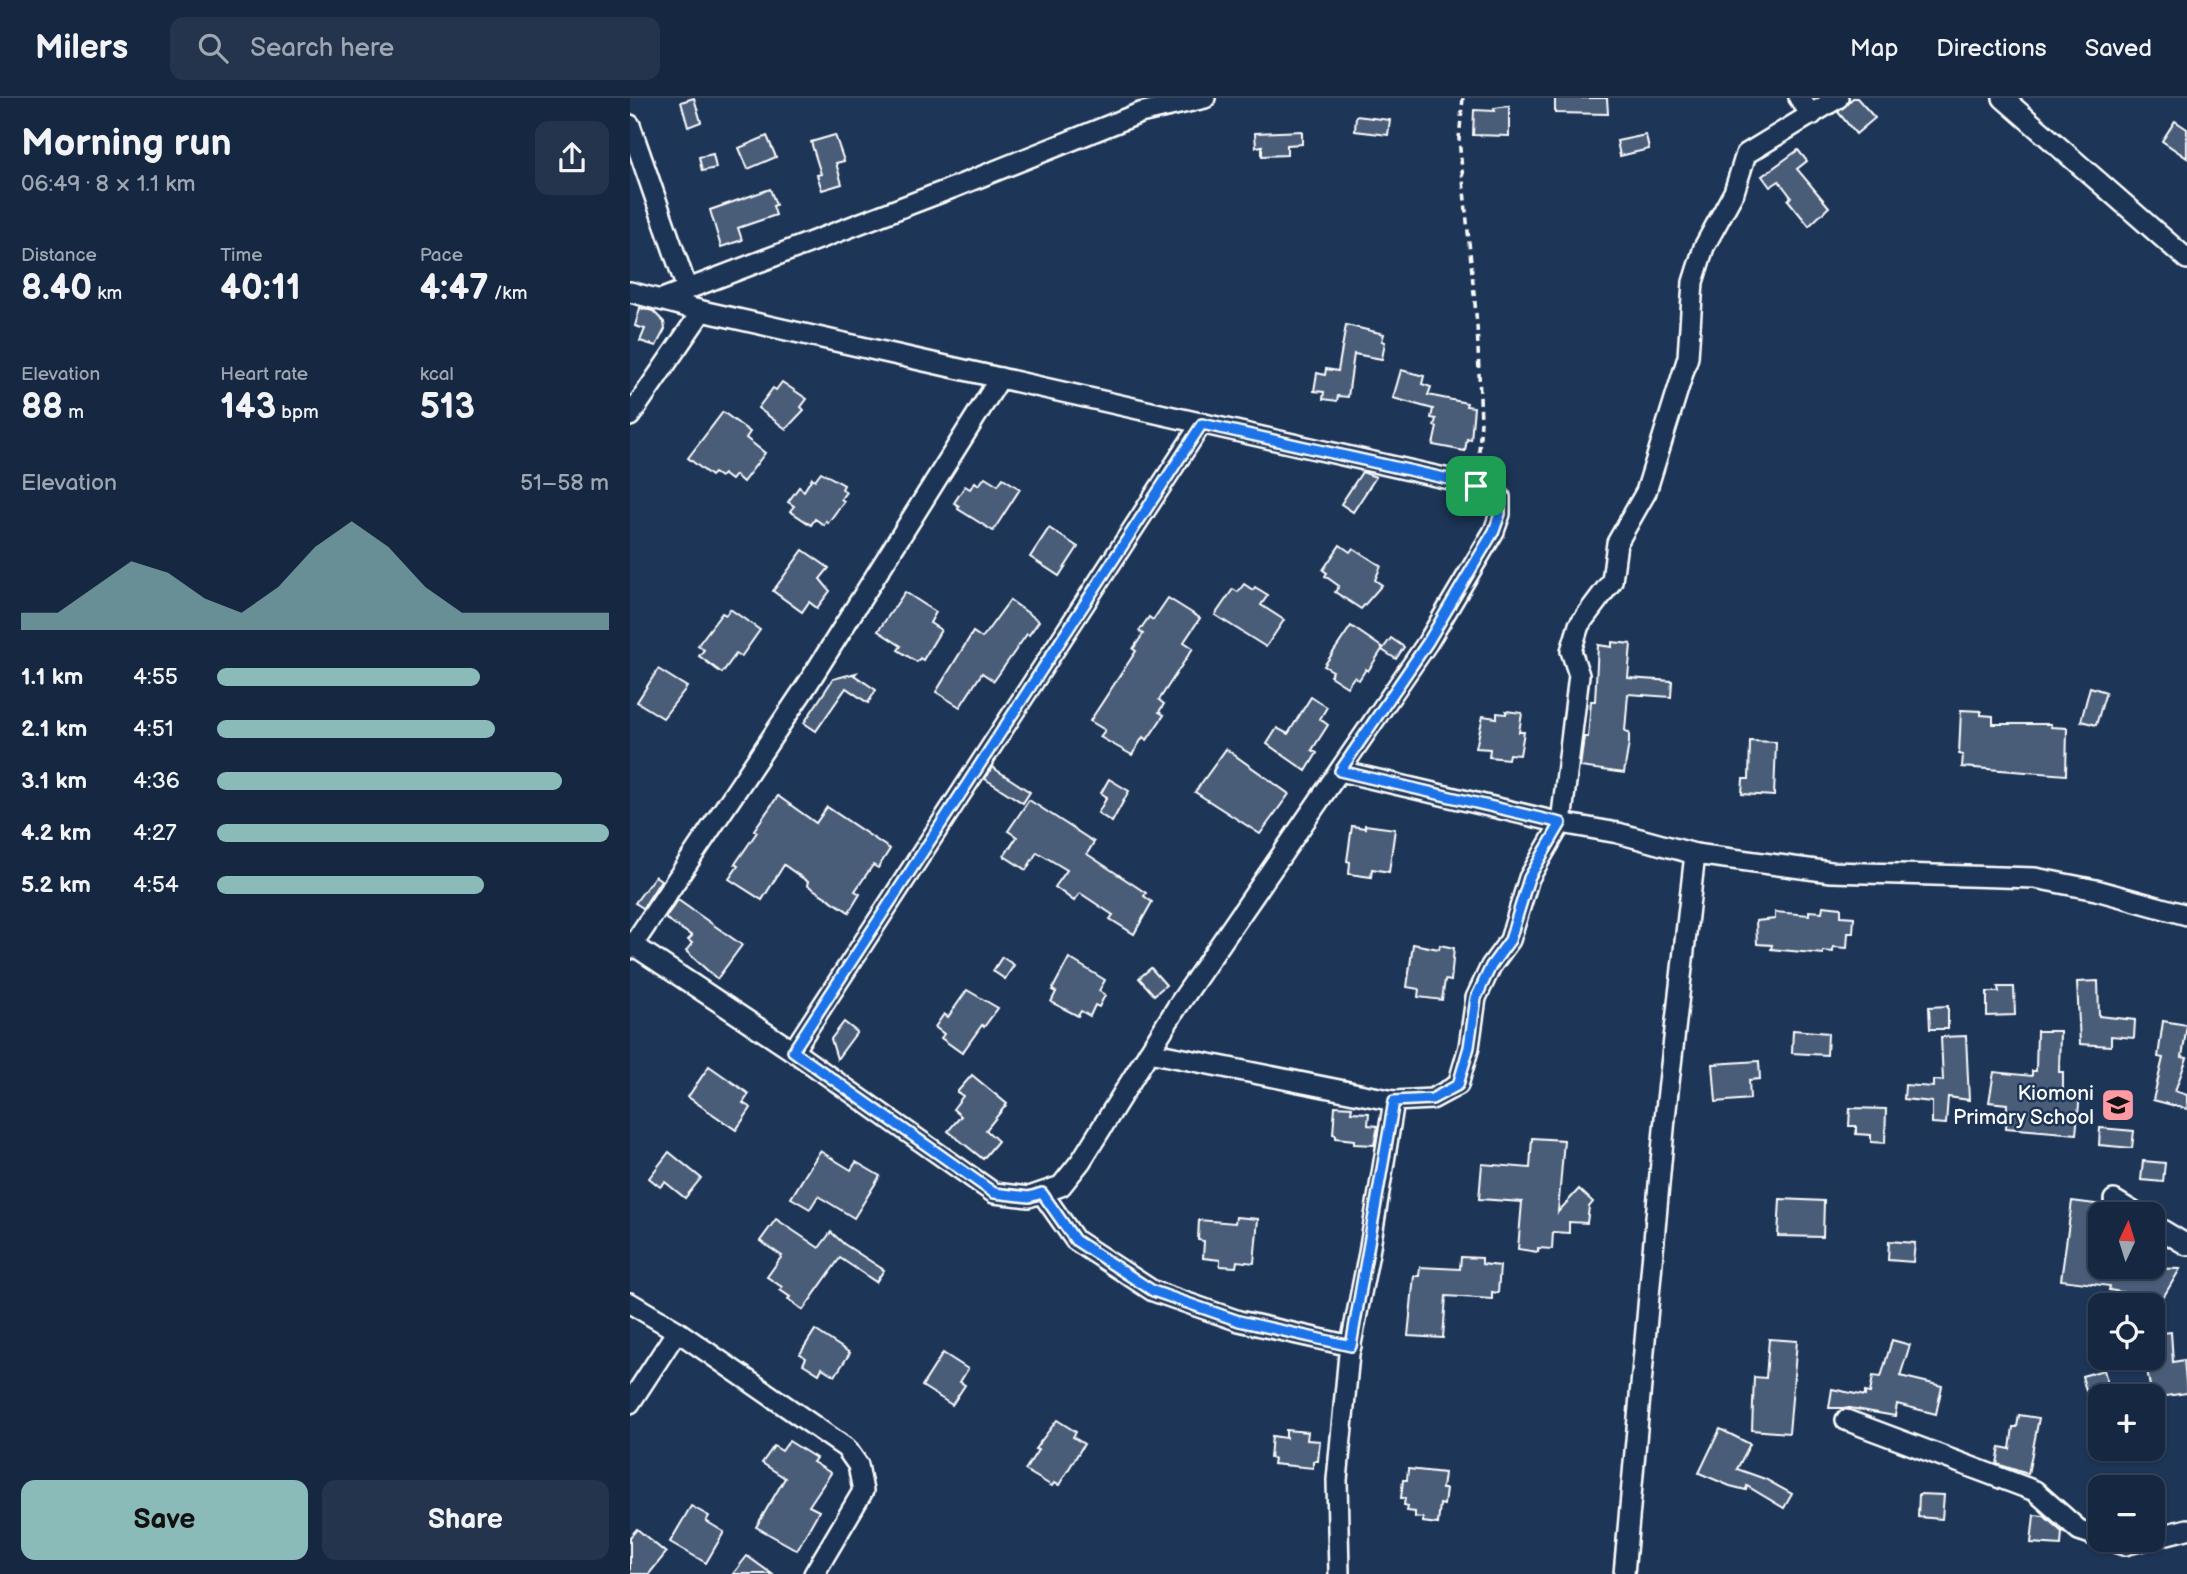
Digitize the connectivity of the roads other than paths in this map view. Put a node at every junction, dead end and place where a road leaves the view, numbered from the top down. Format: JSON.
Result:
{"nodes":[{"id":1,"x":1205,"y":98,"type":"edge"},
{"id":2,"x":1800,"y":98,"type":"edge"},
{"id":3,"x":1838,"y":98,"type":"edge"},
{"id":4,"x":2003,"y":98,"type":"edge"},
{"id":5,"x":1812,"y":116,"type":"junction"},
{"id":6,"x":630,"y":125,"type":"edge"},
{"id":7,"x":2187,"y":259,"type":"edge"},
{"id":8,"x":687,"y":289,"type":"junction"},
{"id":9,"x":630,"y":292,"type":"edge"},
{"id":10,"x":662,"y":299,"type":"junction"},
{"id":11,"x":702,"y":312,"type":"junction"},
{"id":12,"x":1000,"y":378,"type":"junction"},
{"id":13,"x":630,"y":416,"type":"edge"},
{"id":14,"x":1202,"y":424,"type":"junction"},
{"id":15,"x":1340,"y":771,"type":"junction"},
{"id":16,"x":1561,"y":823,"type":"junction"},
{"id":17,"x":1695,"y":854,"type":"junction"},
{"id":18,"x":2187,"y":915,"type":"edge"},
{"id":19,"x":631,"y":945,"type":"edge"},
{"id":20,"x":793,"y":1051,"type":"junction"},
{"id":21,"x":1149,"y":1052,"type":"junction"},
{"id":22,"x":1394,"y":1101,"type":"junction"},
{"id":23,"x":1042,"y":1193,"type":"junction"},
{"id":24,"x":2114,"y":1200,"type":"dead end"},
{"id":25,"x":2117,"y":1202,"type":"edge"},
{"id":26,"x":2165,"y":1232,"type":"edge"},
{"id":27,"x":2187,"y":1245,"type":"edge"},
{"id":28,"x":630,"y":1303,"type":"edge"},
{"id":29,"x":677,"y":1331,"type":"junction"},
{"id":30,"x":1351,"y":1346,"type":"junction"},
{"id":31,"x":630,"y":1403,"type":"edge"},
{"id":32,"x":1846,"y":1420,"type":"dead end"},
{"id":33,"x":2187,"y":1529,"type":"edge"},
{"id":34,"x":2088,"y":1533,"type":"edge"},
{"id":35,"x":2165,"y":1535,"type":"edge"},
{"id":36,"x":814,"y":1574,"type":"edge"},
{"id":37,"x":1339,"y":1574,"type":"edge"},
{"id":38,"x":1624,"y":1574,"type":"edge"}],
"edges":[{"from":1,"to":8,"type":"street"},
{"from":2,"to":5,"type":"street"},
{"from":3,"to":5,"type":"street"},
{"from":4,"to":7,"type":"street"},
{"from":5,"to":16,"type":"street"},
{"from":6,"to":8,"type":"street"},
{"from":8,"to":10,"type":"street"},
{"from":9,"to":10,"type":"street"},
{"from":10,"to":11,"type":"street"},
{"from":11,"to":12,"type":"street"},
{"from":11,"to":13,"type":"street"},
{"from":12,"to":14,"type":"street"},
{"from":12,"to":19,"type":"street"},
{"from":14,"to":15,"type":"street"},
{"from":14,"to":20,"type":"street"},
{"from":15,"to":16,"type":"street"},
{"from":15,"to":21,"type":"street"},
{"from":16,"to":17,"type":"street"},
{"from":16,"to":22,"type":"street"},
{"from":17,"to":18,"type":"street"},
{"from":17,"to":38,"type":"street"},
{"from":19,"to":20,"type":"street"},
{"from":20,"to":23,"type":"street"},
{"from":21,"to":22,"type":"street"},
{"from":21,"to":23,"type":"street"},
{"from":22,"to":30,"type":"street"},
{"from":23,"to":30,"type":"street"},
{"from":24,"to":25,"type":"street"},
{"from":26,"to":27,"type":"street"},
{"from":28,"to":29,"type":"street"},
{"from":29,"to":31,"type":"street"},
{"from":29,"to":36,"type":"street"},
{"from":30,"to":37,"type":"street"},
{"from":32,"to":34,"type":"street"},
{"from":33,"to":35,"type":"street"}]}
